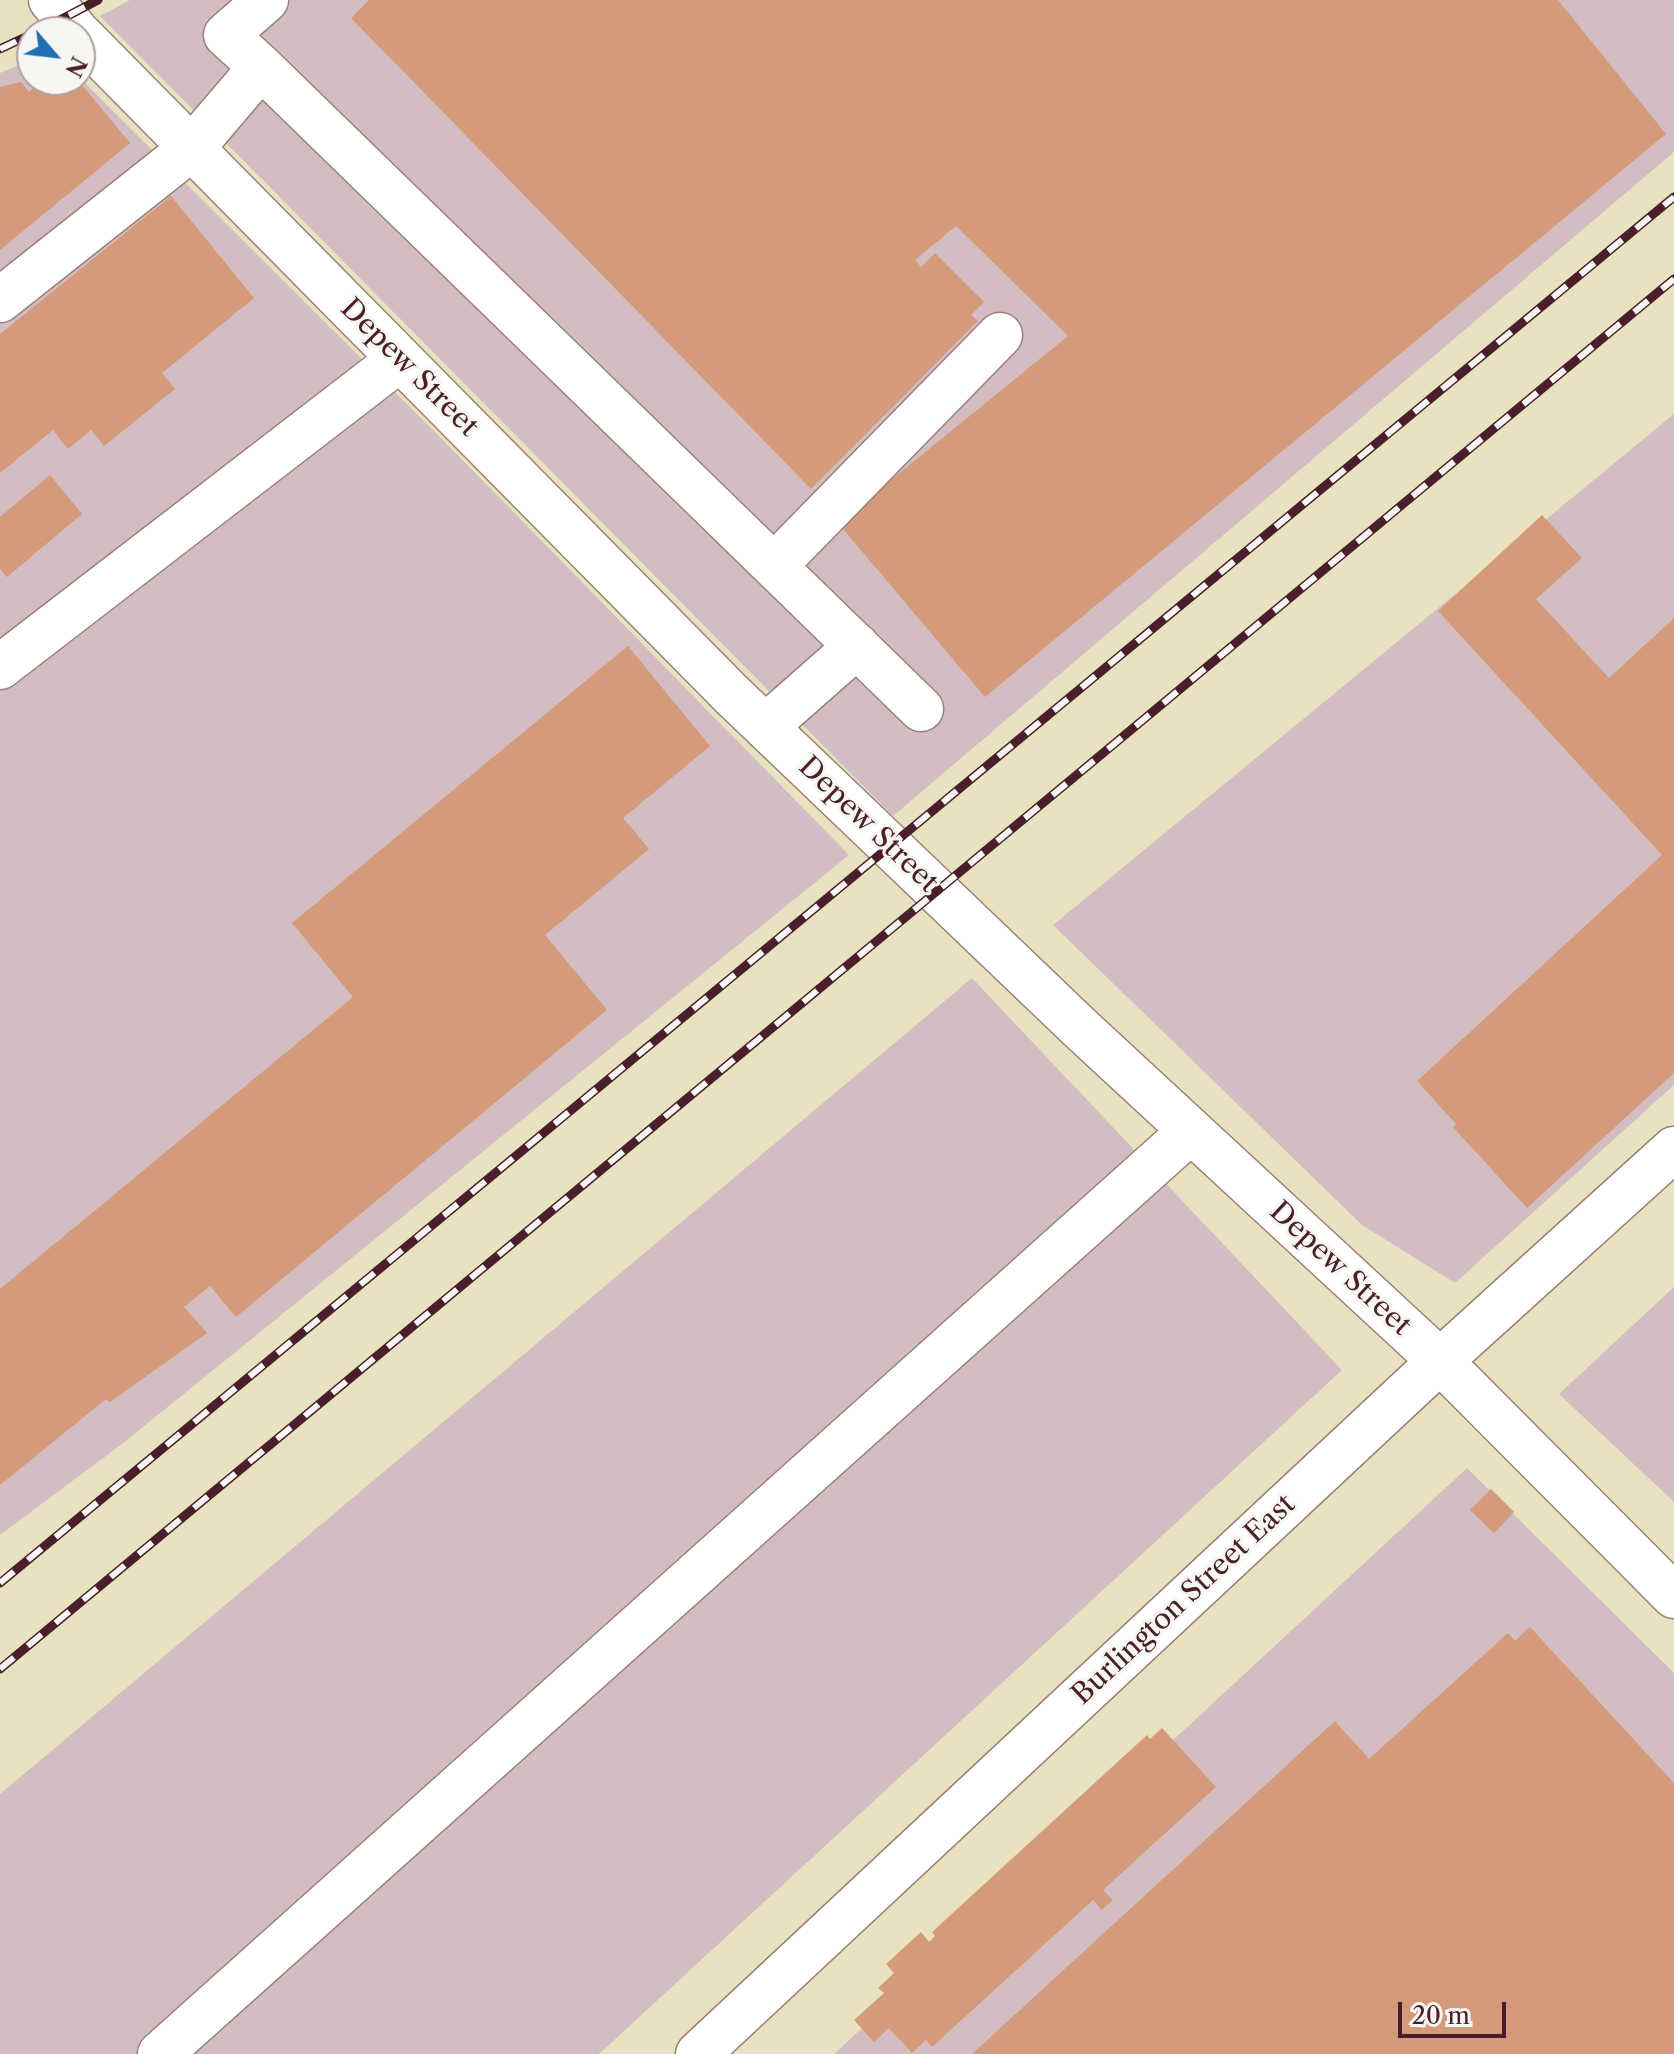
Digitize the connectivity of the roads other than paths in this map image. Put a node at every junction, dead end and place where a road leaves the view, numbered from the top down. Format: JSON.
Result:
{"nodes":[{"id":1,"x":51,"y":0,"type":"edge"},
{"id":2,"x":266,"y":0,"type":"edge"},
{"id":3,"x":65,"y":16,"type":"edge"},
{"id":4,"x":96,"y":50,"type":"edge"},
{"id":5,"x":261,"y":67,"type":"junction"},
{"id":6,"x":192,"y":148,"type":"junction"},
{"id":7,"x":0,"y":300,"type":"edge"},
{"id":8,"x":1000,"y":335,"type":"dead end"},
{"id":9,"x":400,"y":359,"type":"junction"},
{"id":10,"x":774,"y":566,"type":"junction"},
{"id":11,"x":857,"y":646,"type":"junction"},
{"id":12,"x":0,"y":667,"type":"edge"},
{"id":13,"x":921,"y":709,"type":"dead end"},
{"id":14,"x":765,"y":727,"type":"junction"},
{"id":15,"x":1191,"y":1131,"type":"junction"},
{"id":16,"x":1674,"y":1149,"type":"edge"},
{"id":17,"x":1440,"y":1361,"type":"junction"},
{"id":18,"x":1674,"y":1596,"type":"edge"},
{"id":19,"x":160,"y":2054,"type":"edge"},
{"id":20,"x":698,"y":2054,"type":"edge"}],
"edges":[{"from":1,"to":3,"type":"street","name":"Depew Street"},
{"from":2,"to":5,"type":"street"},
{"from":4,"to":6,"type":"street","name":"Depew Street"},
{"from":5,"to":6,"type":"street"},
{"from":5,"to":10,"type":"street"},
{"from":6,"to":7,"type":"street"},
{"from":6,"to":9,"type":"street","name":"Depew Street"},
{"from":8,"to":10,"type":"street"},
{"from":9,"to":12,"type":"street"},
{"from":9,"to":14,"type":"street","name":"Depew Street"},
{"from":10,"to":11,"type":"street"},
{"from":11,"to":13,"type":"street"},
{"from":11,"to":14,"type":"street"},
{"from":14,"to":15,"type":"street","name":"Depew Street"},
{"from":15,"to":17,"type":"street","name":"Depew Street"},
{"from":15,"to":19,"type":"street"},
{"from":16,"to":17,"type":"street","name":"Burlington Street East"},
{"from":17,"to":18,"type":"street","name":"Depew Street"},
{"from":17,"to":20,"type":"street","name":"Burlington Street East"}]}
